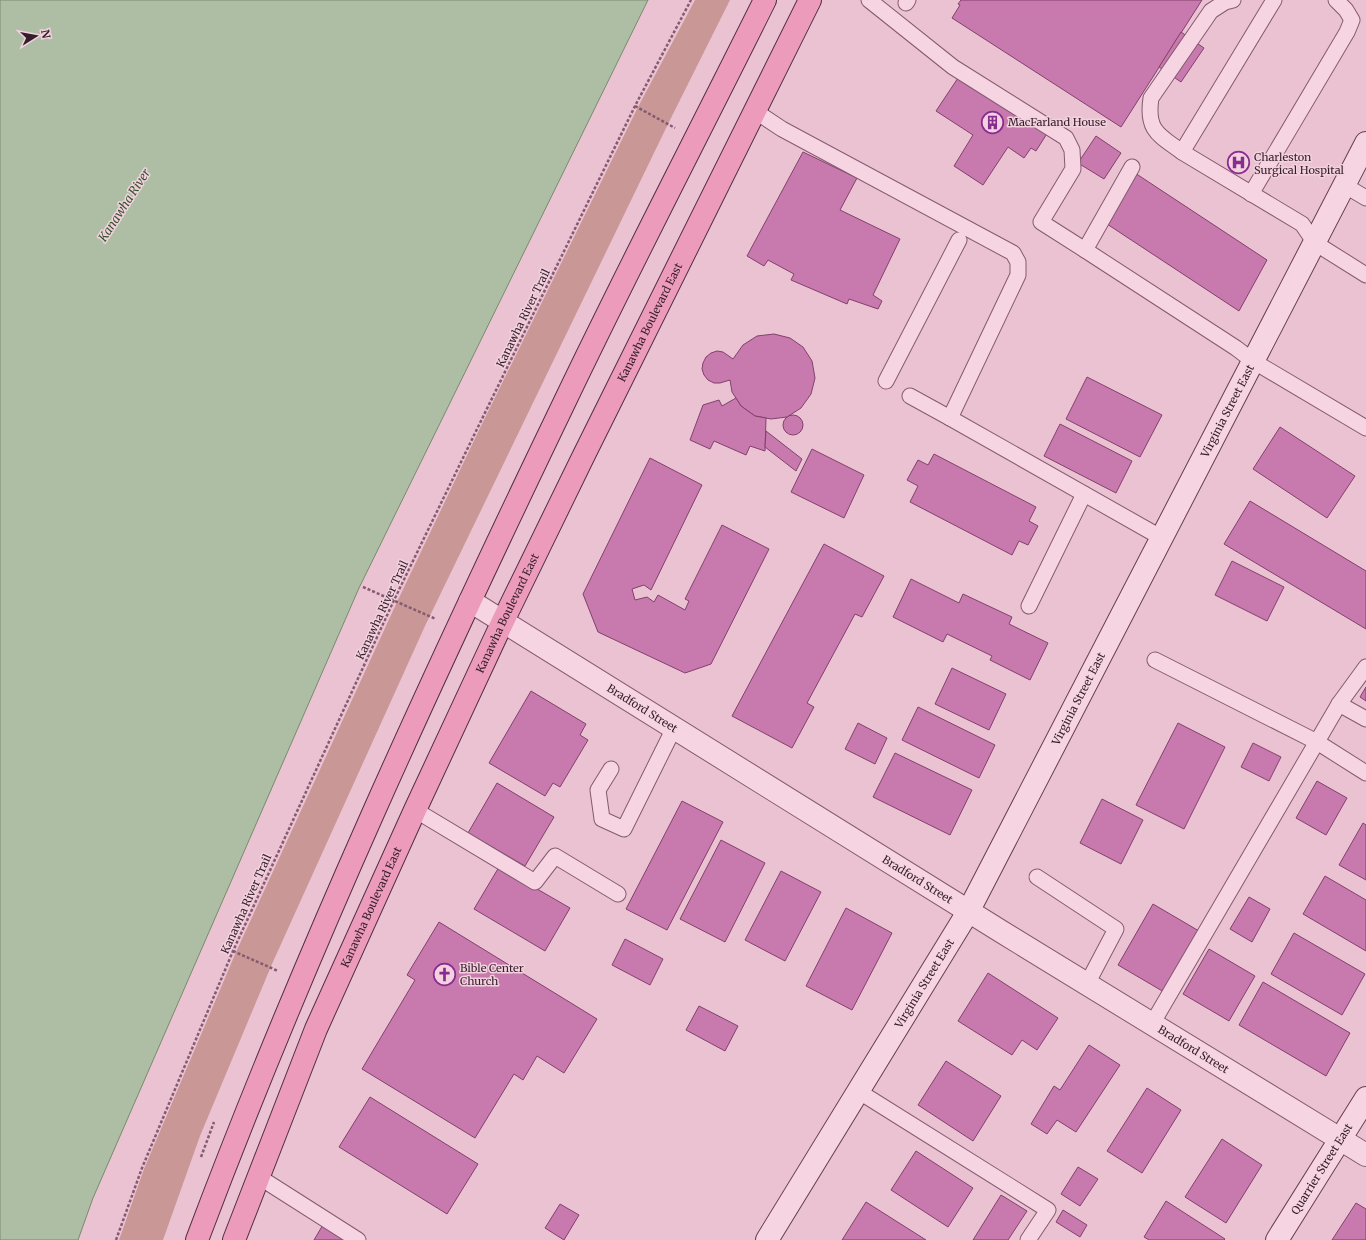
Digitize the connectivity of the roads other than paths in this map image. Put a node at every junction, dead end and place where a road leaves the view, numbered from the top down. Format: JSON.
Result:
{"nodes":[{"id":1,"x":765,"y":0,"type":"edge"},
{"id":2,"x":810,"y":0,"type":"edge"},
{"id":3,"x":869,"y":0,"type":"edge"},
{"id":4,"x":1233,"y":0,"type":"edge"},
{"id":5,"x":1274,"y":0,"type":"edge"},
{"id":6,"x":1336,"y":0,"type":"edge"},
{"id":7,"x":755,"y":111,"type":"junction"},
{"id":8,"x":1366,"y":143,"type":"edge"},
{"id":9,"x":1182,"y":152,"type":"junction"},
{"id":10,"x":1132,"y":167,"type":"dead end"},
{"id":11,"x":1344,"y":185,"type":"junction"},
{"id":12,"x":1251,"y":194,"type":"junction"},
{"id":13,"x":1366,"y":198,"type":"edge"},
{"id":14,"x":958,"y":240,"type":"dead end"},
{"id":15,"x":1315,"y":243,"type":"junction"},
{"id":16,"x":1085,"y":250,"type":"junction"},
{"id":17,"x":1366,"y":275,"type":"edge"},
{"id":18,"x":1253,"y":361,"type":"junction"},
{"id":19,"x":886,"y":381,"type":"dead end"},
{"id":20,"x":910,"y":396,"type":"dead end"},
{"id":21,"x":950,"y":418,"type":"junction"},
{"id":22,"x":1366,"y":428,"type":"edge"},
{"id":23,"x":1084,"y":494,"type":"junction"},
{"id":24,"x":1162,"y":538,"type":"junction"},
{"id":25,"x":470,"y":601,"type":"junction"},
{"id":26,"x":1029,"y":606,"type":"dead end"},
{"id":27,"x":503,"y":621,"type":"junction"},
{"id":28,"x":1155,"y":660,"type":"dead end"},
{"id":29,"x":1366,"y":667,"type":"edge"},
{"id":30,"x":1339,"y":704,"type":"junction"},
{"id":31,"x":1366,"y":719,"type":"edge"},
{"id":32,"x":674,"y":728,"type":"junction"},
{"id":33,"x":1317,"y":742,"type":"junction"},
{"id":34,"x":611,"y":769,"type":"dead end"},
{"id":35,"x":1366,"y":773,"type":"edge"},
{"id":36,"x":415,"y":810,"type":"junction"},
{"id":37,"x":1037,"y":877,"type":"dead end"},
{"id":38,"x":618,"y":894,"type":"dead end"},
{"id":39,"x":968,"y":912,"type":"junction"},
{"id":40,"x":1087,"y":984,"type":"junction"},
{"id":41,"x":1152,"y":1024,"type":"junction"},
{"id":42,"x":858,"y":1091,"type":"junction"},
{"id":43,"x":1366,"y":1098,"type":"edge"},
{"id":44,"x":1340,"y":1139,"type":"junction"},
{"id":45,"x":1366,"y":1155,"type":"edge"},
{"id":46,"x":259,"y":1177,"type":"junction"},
{"id":47,"x":197,"y":1240,"type":"edge"},
{"id":48,"x":234,"y":1240,"type":"edge"},
{"id":49,"x":358,"y":1240,"type":"edge"},
{"id":50,"x":767,"y":1240,"type":"edge"},
{"id":51,"x":1028,"y":1240,"type":"edge"},
{"id":52,"x":1277,"y":1240,"type":"edge"}],
"edges":[{"from":1,"to":25,"type":"main road"},
{"from":2,"to":7,"type":"main road","name":"Kanawha Boulevard East"},
{"from":3,"to":16,"type":"lane"},
{"from":4,"to":9,"type":"lane"},
{"from":5,"to":9,"type":"lane"},
{"from":6,"to":12,"type":"lane"},
{"from":7,"to":21,"type":"lane"},
{"from":7,"to":27,"type":"main road","name":"Kanawha Boulevard East"},
{"from":8,"to":11,"type":"main road","name":"Virginia Street East"},
{"from":9,"to":12,"type":"lane"},
{"from":10,"to":16,"type":"lane"},
{"from":11,"to":13,"type":"lane"},
{"from":11,"to":15,"type":"main road","name":"Virginia Street East"},
{"from":12,"to":15,"type":"lane"},
{"from":14,"to":19,"type":"lane"},
{"from":15,"to":17,"type":"lane"},
{"from":15,"to":18,"type":"main road","name":"Virginia Street East"},
{"from":16,"to":18,"type":"lane"},
{"from":18,"to":22,"type":"lane"},
{"from":18,"to":24,"type":"main road","name":"Virginia Street East"},
{"from":20,"to":21,"type":"lane"},
{"from":21,"to":23,"type":"lane"},
{"from":23,"to":24,"type":"lane"},
{"from":23,"to":26,"type":"lane"},
{"from":24,"to":39,"type":"main road","name":"Virginia Street East"},
{"from":25,"to":27,"type":"main road","name":"Bradford Street"},
{"from":25,"to":47,"type":"main road"},
{"from":27,"to":32,"type":"main road","name":"Bradford Street"},
{"from":27,"to":36,"type":"main road","name":"Kanawha Boulevard East"},
{"from":28,"to":33,"type":"lane"},
{"from":29,"to":30,"type":"lane"},
{"from":30,"to":31,"type":"lane"},
{"from":30,"to":33,"type":"lane"},
{"from":32,"to":34,"type":"lane"},
{"from":32,"to":39,"type":"main road","name":"Bradford Street"},
{"from":33,"to":35,"type":"lane"},
{"from":33,"to":41,"type":"lane"},
{"from":36,"to":38,"type":"lane"},
{"from":36,"to":46,"type":"main road","name":"Kanawha Boulevard East"},
{"from":37,"to":40,"type":"lane"},
{"from":39,"to":40,"type":"main road","name":"Bradford Street"},
{"from":39,"to":42,"type":"main road","name":"Virginia Street East"},
{"from":40,"to":41,"type":"main road","name":"Bradford Street"},
{"from":41,"to":44,"type":"main road","name":"Bradford Street"},
{"from":42,"to":50,"type":"main road","name":"Virginia Street East"},
{"from":42,"to":51,"type":"lane"},
{"from":43,"to":44,"type":"main road","name":"Quarrier Street East"},
{"from":44,"to":45,"type":"main road","name":"Bradford Street"},
{"from":44,"to":52,"type":"main road","name":"Quarrier Street East"},
{"from":46,"to":48,"type":"main road","name":"Kanawha Boulevard East"},
{"from":46,"to":49,"type":"lane"}]}
